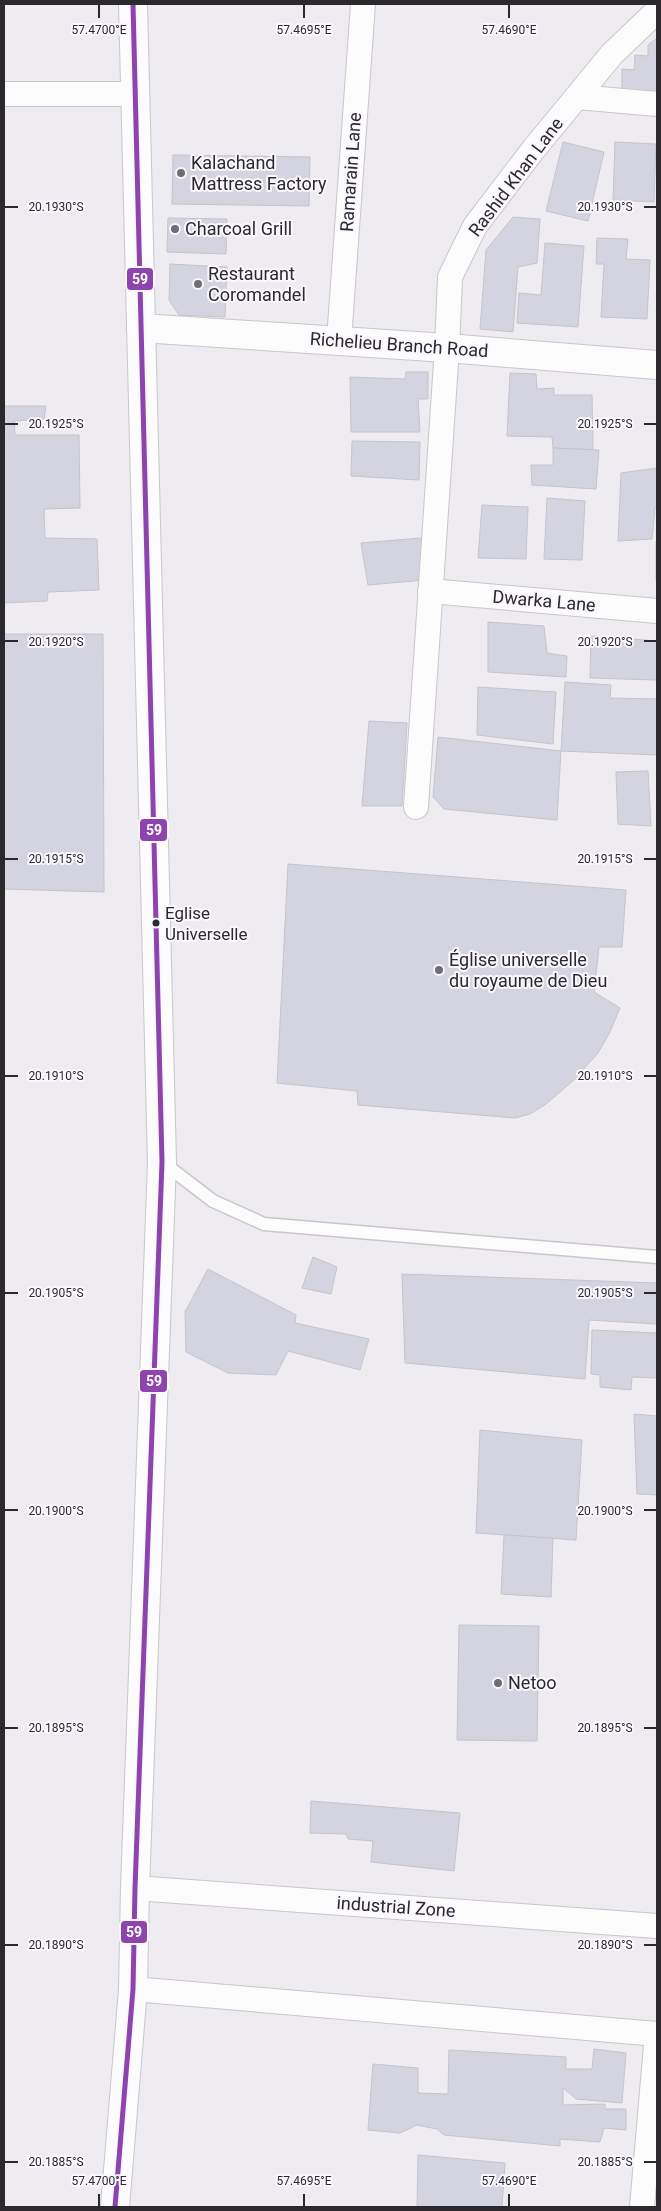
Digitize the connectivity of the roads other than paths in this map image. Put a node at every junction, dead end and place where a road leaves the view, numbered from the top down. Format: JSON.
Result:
{"nodes":[{"id":1,"x":133,"y":4,"type":"edge"},
{"id":2,"x":364,"y":4,"type":"edge"},
{"id":3,"x":657,"y":12,"type":"edge"},
{"id":4,"x":4,"y":94,"type":"edge"},
{"id":5,"x":135,"y":94,"type":"junction"},
{"id":6,"x":577,"y":97,"type":"junction"},
{"id":7,"x":657,"y":104,"type":"edge"},
{"id":8,"x":141,"y":328,"type":"junction"},
{"id":9,"x":339,"y":340,"type":"junction"},
{"id":10,"x":447,"y":348,"type":"junction"},
{"id":11,"x":657,"y":365,"type":"edge"},
{"id":12,"x":430,"y":590,"type":"junction"},
{"id":13,"x":657,"y":611,"type":"edge"},
{"id":14,"x":416,"y":807,"type":"dead end"},
{"id":15,"x":162,"y":1162,"type":"junction"},
{"id":16,"x":657,"y":1257,"type":"edge"},
{"id":17,"x":135,"y":1888,"type":"junction"},
{"id":18,"x":657,"y":1926,"type":"edge"},
{"id":19,"x":133,"y":1989,"type":"junction"},
{"id":20,"x":657,"y":2034,"type":"edge"},
{"id":21,"x":652,"y":2170,"type":"edge"},
{"id":22,"x":115,"y":2207,"type":"edge"},
{"id":23,"x":642,"y":2207,"type":"edge"}],
"edges":[{"from":1,"to":5,"type":"main road"},
{"from":2,"to":9,"type":"street","name":"Ramarain Lane"},
{"from":3,"to":6,"type":"street","name":"Rashid Khan Lane"},
{"from":4,"to":5,"type":"street"},
{"from":5,"to":8,"type":"main road"},
{"from":6,"to":7,"type":"street"},
{"from":6,"to":10,"type":"street","name":"Rashid Khan Lane"},
{"from":8,"to":9,"type":"main road","name":"Richelieu Branch Road"},
{"from":8,"to":15,"type":"main road"},
{"from":9,"to":10,"type":"main road","name":"Richelieu Branch Road"},
{"from":10,"to":11,"type":"main road","name":"Richelieu Branch Road"},
{"from":10,"to":12,"type":"street","name":"Rashid Khan Lane"},
{"from":12,"to":13,"type":"street","name":"Dwarka Lane"},
{"from":12,"to":14,"type":"street","name":"Rashid Khan Lane"},
{"from":15,"to":16,"type":"lane"},
{"from":15,"to":17,"type":"main road"},
{"from":17,"to":18,"type":"street","name":"industrial Zone"},
{"from":17,"to":19,"type":"main road"},
{"from":19,"to":20,"type":"street"},
{"from":19,"to":22,"type":"main road"},
{"from":20,"to":21,"type":"street"},
{"from":21,"to":23,"type":"street"}]}
